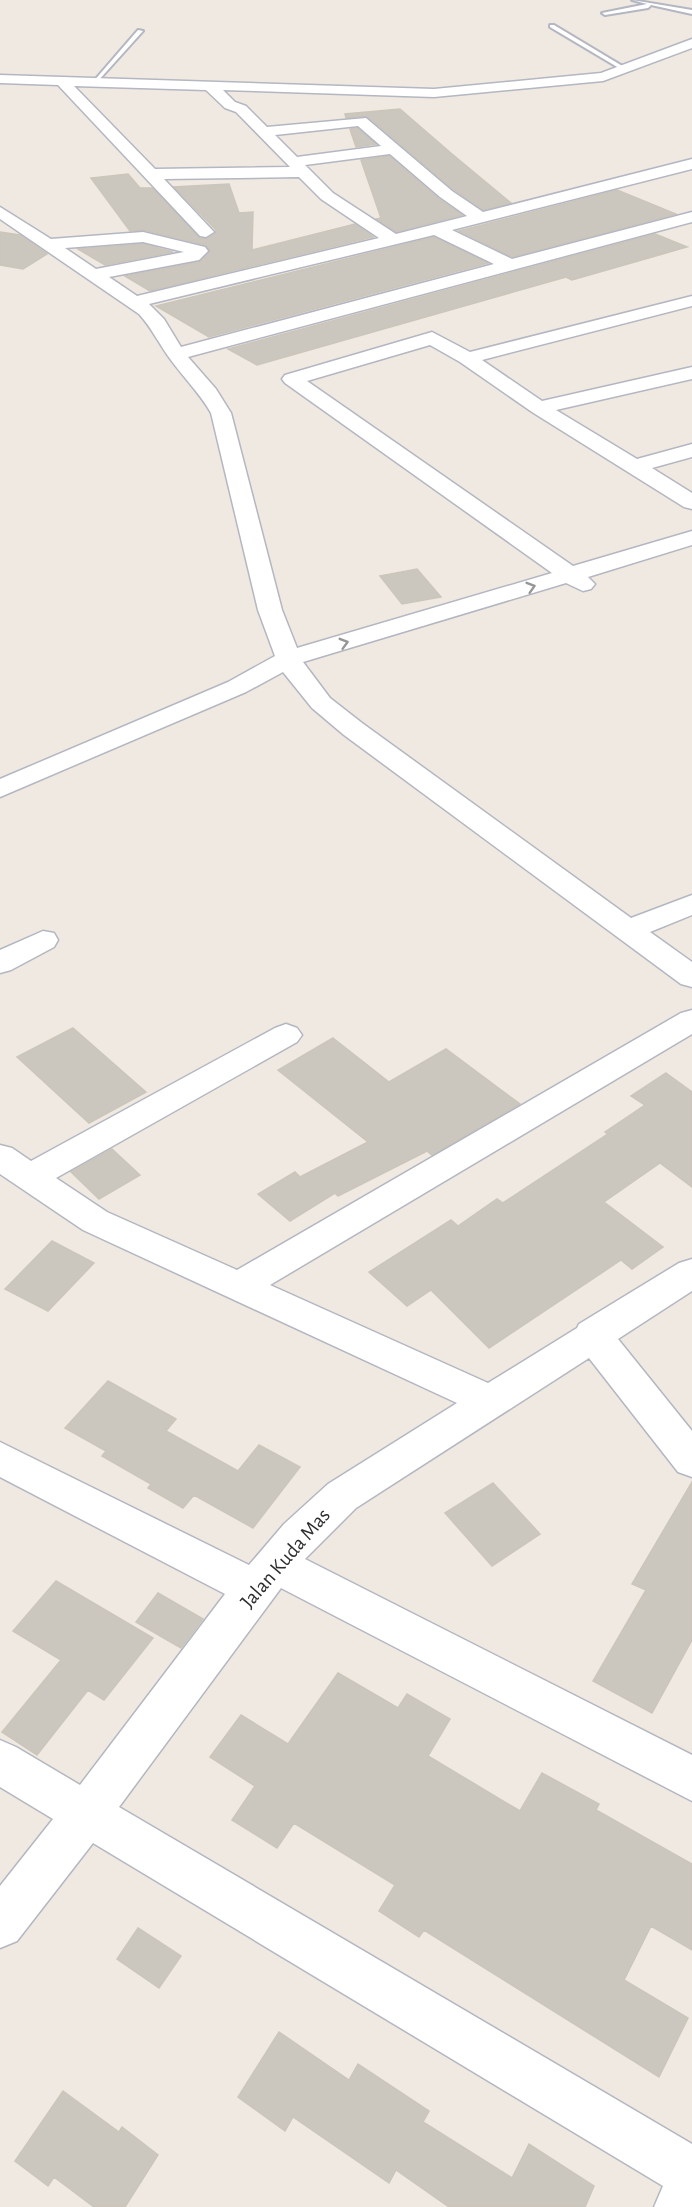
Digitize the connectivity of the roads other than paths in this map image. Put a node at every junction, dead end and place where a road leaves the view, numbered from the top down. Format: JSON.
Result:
{"nodes":[{"id":1,"x":635,"y":0,"type":"edge"},
{"id":2,"x":655,"y":5,"type":"junction"},
{"id":3,"x":692,"y":12,"type":"edge"},
{"id":4,"x":605,"y":13,"type":"dead end"},
{"id":5,"x":552,"y":26,"type":"dead end"},
{"id":6,"x":140,"y":31,"type":"dead end"},
{"id":7,"x":692,"y":43,"type":"edge"},
{"id":8,"x":626,"y":70,"type":"junction"},
{"id":9,"x":0,"y":79,"type":"edge"},
{"id":10,"x":61,"y":80,"type":"junction"},
{"id":11,"x":95,"y":81,"type":"junction"},
{"id":12,"x":209,"y":86,"type":"junction"},
{"id":13,"x":227,"y":86,"type":"junction"},
{"id":14,"x":381,"y":92,"type":"junction"},
{"id":15,"x":353,"y":105,"type":"dead end"},
{"id":16,"x":245,"y":113,"type":"junction"},
{"id":17,"x":271,"y":114,"type":"dead end"},
{"id":18,"x":263,"y":132,"type":"junction"},
{"id":19,"x":394,"y":149,"type":"junction"},
{"id":20,"x":298,"y":167,"type":"junction"},
{"id":21,"x":687,"y":168,"type":"edge"},
{"id":22,"x":153,"y":174,"type":"junction"},
{"id":23,"x":692,"y":217,"type":"edge"},
{"id":24,"x":481,"y":218,"type":"junction"},
{"id":25,"x":3,"y":224,"type":"edge"},
{"id":26,"x":436,"y":229,"type":"junction"},
{"id":27,"x":206,"y":232,"type":"dead end"},
{"id":28,"x":392,"y":239,"type":"junction"},
{"id":29,"x":51,"y":244,"type":"junction"},
{"id":30,"x":510,"y":265,"type":"junction"},
{"id":31,"x":94,"y":275,"type":"junction"},
{"id":32,"x":692,"y":301,"type":"edge"},
{"id":33,"x":136,"y":302,"type":"junction"},
{"id":34,"x":176,"y":354,"type":"junction"},
{"id":35,"x":467,"y":358,"type":"junction"},
{"id":36,"x":692,"y":373,"type":"edge"},
{"id":37,"x":539,"y":408,"type":"junction"},
{"id":38,"x":692,"y":450,"type":"edge"},
{"id":39,"x":636,"y":466,"type":"junction"},
{"id":40,"x":692,"y":502,"type":"edge"},
{"id":41,"x":692,"y":538,"type":"edge"},
{"id":42,"x":692,"y":556,"type":"edge"},
{"id":43,"x":581,"y":582,"type":"junction"},
{"id":44,"x":293,"y":668,"type":"junction"},
{"id":45,"x":0,"y":789,"type":"edge"},
{"id":46,"x":692,"y":904,"type":"edge"},
{"id":47,"x":627,"y":930,"type":"junction"},
{"id":48,"x":44,"y":940,"type":"dead end"},
{"id":49,"x":0,"y":963,"type":"edge"},
{"id":50,"x":692,"y":977,"type":"edge"},
{"id":51,"x":692,"y":1020,"type":"edge"},
{"id":52,"x":286,"y":1035,"type":"dead end"},
{"id":53,"x":0,"y":1157,"type":"edge"},
{"id":54,"x":30,"y":1177,"type":"junction"},
{"id":55,"x":692,"y":1273,"type":"edge"},
{"id":56,"x":239,"y":1286,"type":"junction"},
{"id":57,"x":592,"y":1334,"type":"junction"},
{"id":58,"x":492,"y":1402,"type":"junction"},
{"id":59,"x":0,"y":1458,"type":"edge"},
{"id":60,"x":692,"y":1460,"type":"edge"},
{"id":61,"x":265,"y":1577,"type":"junction"},
{"id":62,"x":0,"y":1762,"type":"edge"},
{"id":63,"x":692,"y":1779,"type":"edge"},
{"id":64,"x":87,"y":1815,"type":"junction"},
{"id":65,"x":0,"y":1924,"type":"edge"},
{"id":66,"x":692,"y":2174,"type":"edge"},
{"id":67,"x":692,"y":2184,"type":"edge"},
{"id":68,"x":681,"y":2207,"type":"edge"}],
"edges":[{"from":1,"to":2,"type":"lane"},
{"from":2,"to":3,"type":"lane"},
{"from":2,"to":4,"type":"lane"},
{"from":5,"to":8,"type":"lane"},
{"from":6,"to":11,"type":"lane"},
{"from":7,"to":8,"type":"street"},
{"from":8,"to":14,"type":"street"},
{"from":9,"to":10,"type":"street"},
{"from":10,"to":11,"type":"street"},
{"from":10,"to":22,"type":"street"},
{"from":11,"to":12,"type":"street"},
{"from":12,"to":13,"type":"street"},
{"from":12,"to":16,"type":"street"},
{"from":13,"to":14,"type":"street"},
{"from":13,"to":16,"type":"street"},
{"from":14,"to":15,"type":"street"},
{"from":16,"to":17,"type":"street"},
{"from":16,"to":18,"type":"street"},
{"from":18,"to":19,"type":"street"},
{"from":18,"to":20,"type":"street"},
{"from":19,"to":20,"type":"street"},
{"from":19,"to":24,"type":"street"},
{"from":20,"to":22,"type":"street"},
{"from":20,"to":28,"type":"street"},
{"from":21,"to":24,"type":"street"},
{"from":22,"to":27,"type":"street"},
{"from":23,"to":30,"type":"street"},
{"from":24,"to":26,"type":"street"},
{"from":25,"to":29,"type":"street"},
{"from":26,"to":28,"type":"street"},
{"from":26,"to":30,"type":"street"},
{"from":28,"to":33,"type":"street"},
{"from":29,"to":31,"type":"street"},
{"from":29,"to":31,"type":"street"},
{"from":30,"to":34,"type":"street"},
{"from":31,"to":33,"type":"street"},
{"from":32,"to":35,"type":"street"},
{"from":33,"to":34,"type":"street"},
{"from":34,"to":44,"type":"street"},
{"from":35,"to":37,"type":"street"},
{"from":35,"to":43,"type":"street"},
{"from":36,"to":37,"type":"street"},
{"from":37,"to":39,"type":"street"},
{"from":38,"to":39,"type":"street"},
{"from":39,"to":40,"type":"street"},
{"from":41,"to":43,"type":"street"},
{"from":42,"to":43,"type":"street"},
{"from":43,"to":44,"type":"street"},
{"from":44,"to":45,"type":"street"},
{"from":44,"to":47,"type":"street"},
{"from":46,"to":47,"type":"street"},
{"from":47,"to":50,"type":"street"},
{"from":48,"to":49,"type":"street"},
{"from":51,"to":56,"type":"street"},
{"from":52,"to":54,"type":"street"},
{"from":53,"to":54,"type":"street"},
{"from":54,"to":56,"type":"street"},
{"from":55,"to":57,"type":"street","name":"Jalan Kuda Mas"},
{"from":56,"to":58,"type":"street"},
{"from":57,"to":58,"type":"street","name":"Jalan Kuda Mas"},
{"from":57,"to":60,"type":"street"},
{"from":58,"to":61,"type":"street","name":"Jalan Kuda Mas"},
{"from":59,"to":61,"type":"street"},
{"from":61,"to":63,"type":"street"},
{"from":61,"to":64,"type":"street","name":"Jalan Kuda Mas"},
{"from":62,"to":64,"type":"street"},
{"from":64,"to":65,"type":"street","name":"Jalan Kuda Mas"},
{"from":64,"to":66,"type":"street"},
{"from":67,"to":68,"type":"street"}]}
